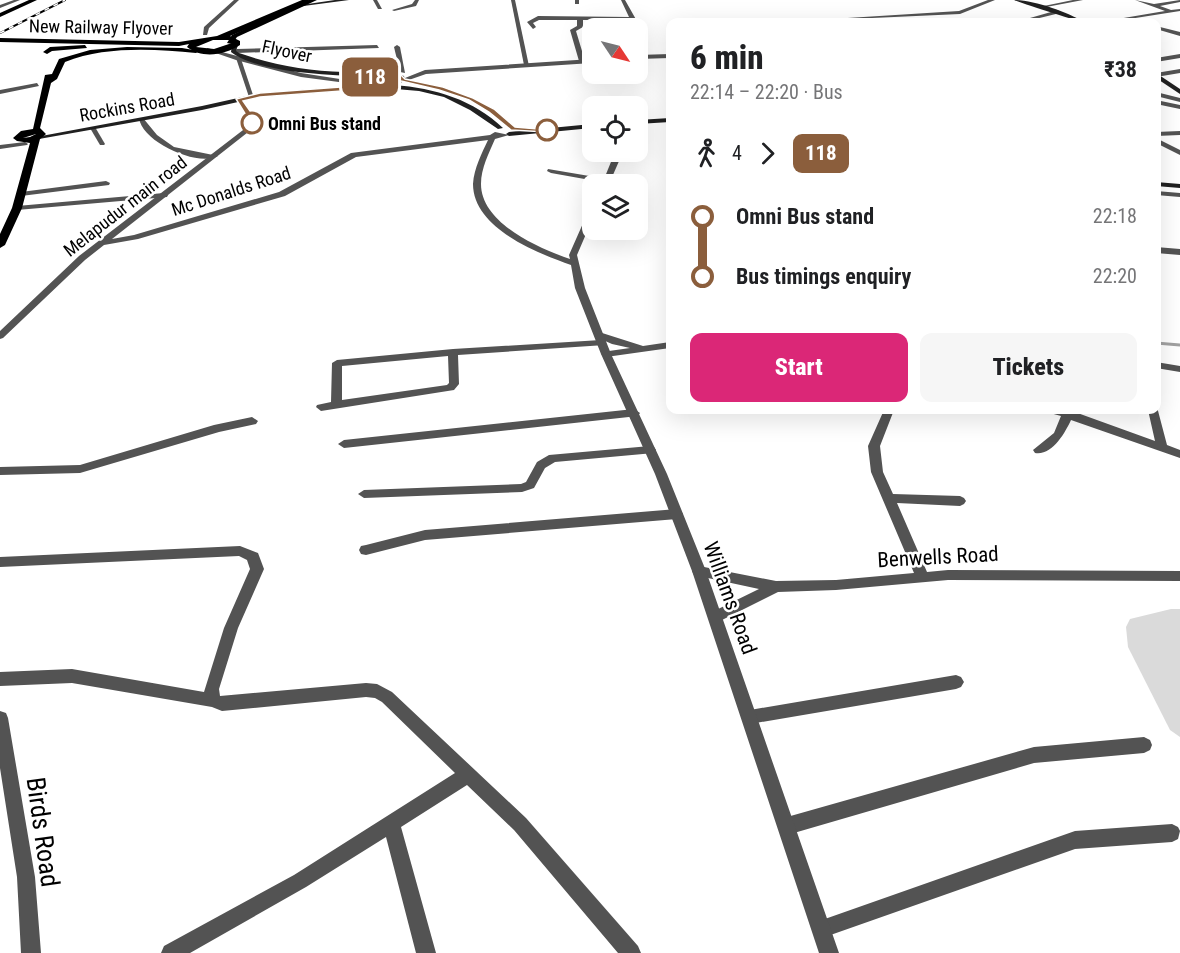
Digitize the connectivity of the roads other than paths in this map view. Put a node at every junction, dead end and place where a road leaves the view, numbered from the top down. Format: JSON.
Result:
{"nodes":[{"id":1,"x":11,"y":0,"type":"edge"},
{"id":2,"x":18,"y":0,"type":"edge"},
{"id":3,"x":32,"y":0,"type":"edge"},
{"id":4,"x":237,"y":0,"type":"edge"},
{"id":5,"x":347,"y":0,"type":"edge"},
{"id":6,"x":375,"y":0,"type":"edge"},
{"id":7,"x":417,"y":0,"type":"edge"},
{"id":8,"x":513,"y":0,"type":"edge"},
{"id":9,"x":623,"y":0,"type":"edge"},
{"id":10,"x":993,"y":0,"type":"edge"},
{"id":11,"x":1016,"y":0,"type":"edge"},
{"id":12,"x":1081,"y":0,"type":"edge"},
{"id":13,"x":1137,"y":0,"type":"edge"},
{"id":14,"x":308,"y":1,"type":"edge"},
{"id":15,"x":1180,"y":1,"type":"edge"},
{"id":16,"x":0,"y":5,"type":"edge"},
{"id":17,"x":1155,"y":6,"type":"junction"},
{"id":18,"x":1041,"y":7,"type":"junction"},
{"id":19,"x":380,"y":8,"type":"dead end"},
{"id":20,"x":394,"y":10,"type":"dead end"},
{"id":21,"x":1058,"y":12,"type":"junction"},
{"id":22,"x":1172,"y":12,"type":"junction"},
{"id":23,"x":1180,"y":12,"type":"edge"},
{"id":24,"x":0,"y":14,"type":"edge"},
{"id":25,"x":632,"y":18,"type":"edge"},
{"id":26,"x":861,"y":18,"type":"edge"},
{"id":27,"x":1035,"y":18,"type":"edge"},
{"id":28,"x":1072,"y":18,"type":"edge"},
{"id":29,"x":1128,"y":18,"type":"edge"},
{"id":30,"x":580,"y":19,"type":"joint"},
{"id":31,"x":533,"y":27,"type":"dead end"},
{"id":32,"x":1161,"y":28,"type":"edge"},
{"id":33,"x":1180,"y":34,"type":"edge"},
{"id":34,"x":219,"y":38,"type":"junction"},
{"id":35,"x":0,"y":41,"type":"edge"},
{"id":36,"x":204,"y":45,"type":"junction"},
{"id":37,"x":233,"y":45,"type":"junction"},
{"id":38,"x":377,"y":47,"type":"dead end"},
{"id":39,"x":397,"y":47,"type":"dead end"},
{"id":40,"x":58,"y":50,"type":"junction"},
{"id":41,"x":247,"y":55,"type":"junction"},
{"id":42,"x":666,"y":56,"type":"edge"},
{"id":43,"x":1180,"y":56,"type":"edge"},
{"id":44,"x":648,"y":57,"type":"edge"},
{"id":45,"x":238,"y":59,"type":"junction"},
{"id":46,"x":1161,"y":59,"type":"edge"},
{"id":47,"x":582,"y":62,"type":"joint"},
{"id":48,"x":527,"y":64,"type":"junction"},
{"id":49,"x":466,"y":68,"type":"junction"},
{"id":50,"x":1180,"y":71,"type":"edge"},
{"id":51,"x":403,"y":72,"type":"junction"},
{"id":52,"x":386,"y":74,"type":"junction"},
{"id":53,"x":1161,"y":75,"type":"edge"},
{"id":54,"x":368,"y":78,"type":"junction"},
{"id":55,"x":1161,"y":79,"type":"edge"},
{"id":56,"x":403,"y":80,"type":"junction"},
{"id":57,"x":50,"y":81,"type":"junction"},
{"id":58,"x":37,"y":85,"type":"junction"},
{"id":59,"x":384,"y":86,"type":"junction"},
{"id":60,"x":0,"y":92,"type":"edge"},
{"id":61,"x":1180,"y":92,"type":"edge"},
{"id":62,"x":1161,"y":95,"type":"edge"},
{"id":63,"x":252,"y":97,"type":"junction"},
{"id":64,"x":239,"y":99,"type":"junction"},
{"id":65,"x":1180,"y":100,"type":"edge"},
{"id":66,"x":1161,"y":103,"type":"edge"},
{"id":67,"x":220,"y":104,"type":"junction"},
{"id":68,"x":482,"y":105,"type":"dead end"},
{"id":69,"x":1178,"y":108,"type":"edge"},
{"id":70,"x":498,"y":116,"type":"dead end"},
{"id":71,"x":141,"y":119,"type":"junction"},
{"id":72,"x":666,"y":120,"type":"edge"},
{"id":73,"x":648,"y":121,"type":"edge"},
{"id":74,"x":582,"y":127,"type":"edge"},
{"id":75,"x":93,"y":128,"type":"junction"},
{"id":76,"x":498,"y":130,"type":"junction"},
{"id":77,"x":510,"y":133,"type":"junction"},
{"id":78,"x":1180,"y":133,"type":"edge"},
{"id":79,"x":1161,"y":134,"type":"edge"},
{"id":80,"x":33,"y":137,"type":"junction"},
{"id":81,"x":1161,"y":143,"type":"edge"},
{"id":82,"x":102,"y":144,"type":"dead end"},
{"id":83,"x":0,"y":147,"type":"edge"},
{"id":84,"x":1180,"y":153,"type":"edge"},
{"id":85,"x":214,"y":156,"type":"junction"},
{"id":86,"x":551,"y":171,"type":"dead end"},
{"id":87,"x":582,"y":178,"type":"edge"},
{"id":88,"x":106,"y":183,"type":"dead end"},
{"id":89,"x":1161,"y":184,"type":"edge"},
{"id":90,"x":1180,"y":186,"type":"edge"},
{"id":91,"x":21,"y":194,"type":"junction"},
{"id":92,"x":1161,"y":194,"type":"edge"},
{"id":93,"x":164,"y":195,"type":"junction"},
{"id":94,"x":1180,"y":195,"type":"edge"},
{"id":95,"x":18,"y":208,"type":"junction"},
{"id":96,"x":0,"y":223,"type":"edge"},
{"id":97,"x":582,"y":235,"type":"edge"},
{"id":98,"x":3,"y":236,"type":"edge"},
{"id":99,"x":102,"y":243,"type":"junction"},
{"id":100,"x":0,"y":245,"type":"edge"},
{"id":101,"x":1161,"y":250,"type":"edge"},
{"id":102,"x":1180,"y":252,"type":"edge"},
{"id":103,"x":575,"y":264,"type":"junction"},
{"id":104,"x":0,"y":336,"type":"edge"},
{"id":105,"x":602,"y":344,"type":"junction"},
{"id":106,"x":666,"y":346,"type":"edge"},
{"id":107,"x":651,"y":348,"type":"junction"},
{"id":108,"x":453,"y":352,"type":"junction"},
{"id":109,"x":1161,"y":366,"type":"edge"},
{"id":110,"x":1180,"y":369,"type":"edge"},
{"id":111,"x":336,"y":405,"type":"junction"},
{"id":112,"x":321,"y":407,"type":"dead end"},
{"id":113,"x":634,"y":412,"type":"junction"},
{"id":114,"x":888,"y":414,"type":"edge"},
{"id":115,"x":1068,"y":414,"type":"joint"},
{"id":116,"x":1154,"y":414,"type":"edge"},
{"id":117,"x":252,"y":421,"type":"dead end"},
{"id":118,"x":344,"y":444,"type":"dead end"},
{"id":119,"x":1162,"y":447,"type":"junction"},
{"id":120,"x":650,"y":450,"type":"junction"},
{"id":121,"x":1039,"y":450,"type":"dead end"},
{"id":122,"x":1180,"y":454,"type":"edge"},
{"id":123,"x":0,"y":471,"type":"edge"},
{"id":124,"x":364,"y":494,"type":"dead end"},
{"id":125,"x":888,"y":498,"type":"junction"},
{"id":126,"x":960,"y":501,"type":"dead end"},
{"id":127,"x":677,"y":514,"type":"junction"},
{"id":128,"x":366,"y":550,"type":"dead end"},
{"id":129,"x":0,"y":562,"type":"edge"},
{"id":130,"x":699,"y":571,"type":"junction"},
{"id":131,"x":922,"y":576,"type":"junction"},
{"id":132,"x":1180,"y":576,"type":"edge"},
{"id":133,"x":776,"y":587,"type":"junction"},
{"id":134,"x":715,"y":617,"type":"junction"},
{"id":135,"x":0,"y":679,"type":"edge"},
{"id":136,"x":956,"y":682,"type":"dead end"},
{"id":137,"x":213,"y":700,"type":"junction"},
{"id":138,"x":750,"y":717,"type":"junction"},
{"id":139,"x":0,"y":718,"type":"edge"},
{"id":140,"x":1143,"y":745,"type":"dead end"},
{"id":141,"x":468,"y":775,"type":"junction"},
{"id":142,"x":391,"y":824,"type":"junction"},
{"id":143,"x":787,"y":826,"type":"junction"},
{"id":144,"x":1172,"y":833,"type":"dead end"},
{"id":145,"x":822,"y":929,"type":"junction"},
{"id":146,"x":31,"y":953,"type":"edge"},
{"id":147,"x":171,"y":953,"type":"edge"},
{"id":148,"x":426,"y":953,"type":"edge"},
{"id":149,"x":631,"y":953,"type":"edge"},
{"id":150,"x":829,"y":953,"type":"edge"}],
"edges":[{"from":1,"to":16,"type":"street"},
{"from":2,"to":16,"type":"street"},
{"from":3,"to":24,"type":"main road"},
{"from":4,"to":36,"type":"street"},
{"from":5,"to":14,"type":"main road"},
{"from":6,"to":19,"type":"street"},
{"from":7,"to":20,"type":"street"},
{"from":8,"to":48,"type":"street"},
{"from":9,"to":25,"type":"street"},
{"from":10,"to":26,"type":"street"},
{"from":11,"to":18,"type":"main road"},
{"from":12,"to":18,"type":"street"},
{"from":13,"to":17,"type":"street"},
{"from":14,"to":34,"type":"highway"},
{"from":14,"to":36,"type":"main road"},
{"from":14,"to":37,"type":"highway"},
{"from":15,"to":17,"type":"street"},
{"from":17,"to":22,"type":"street"},
{"from":18,"to":21,"type":"main road"},
{"from":21,"to":27,"type":"street"},
{"from":21,"to":28,"type":"main road"},
{"from":22,"to":23,"type":"street"},
{"from":22,"to":29,"type":"street"},
{"from":30,"to":31,"type":"street"},
{"from":30,"to":47,"type":"street"},
{"from":32,"to":33,"type":"street"},
{"from":34,"to":36,"type":"highway"},
{"from":34,"to":37,"type":"highway"},
{"from":35,"to":36,"type":"highway","name":"New Railway Flyover"},
{"from":35,"to":36,"type":"highway","name":"New Railway Flyover"},
{"from":36,"to":37,"type":"highway"},
{"from":36,"to":37,"type":"main road"},
{"from":36,"to":40,"type":"main road"},
{"from":36,"to":45,"type":"street"},
{"from":36,"to":54,"type":"main road","name":"Flyover"},
{"from":36,"to":57,"type":"main road"},
{"from":37,"to":38,"type":"street"},
{"from":37,"to":41,"type":"street"},
{"from":37,"to":54,"type":"main road","name":"Flyover"},
{"from":39,"to":51,"type":"street"},
{"from":40,"to":57,"type":"main road"},
{"from":40,"to":58,"type":"main road"},
{"from":41,"to":45,"type":"main road"},
{"from":41,"to":52,"type":"street"},
{"from":42,"to":44,"type":"street"},
{"from":43,"to":46,"type":"street"},
{"from":45,"to":54,"type":"street"},
{"from":45,"to":63,"type":"street"},
{"from":47,"to":48,"type":"street"},
{"from":48,"to":49,"type":"street"},
{"from":49,"to":51,"type":"street"},
{"from":49,"to":56,"type":"street"},
{"from":50,"to":53,"type":"street"},
{"from":51,"to":52,"type":"street"},
{"from":52,"to":54,"type":"main road"},
{"from":52,"to":56,"type":"main road"},
{"from":54,"to":59,"type":"main road"},
{"from":55,"to":61,"type":"main road"},
{"from":56,"to":59,"type":"main road"},
{"from":56,"to":68,"type":"main road"},
{"from":57,"to":80,"type":"main road"},
{"from":58,"to":60,"type":"street"},
{"from":58,"to":80,"type":"main road"},
{"from":59,"to":63,"type":"main road","name":"Rockins Road"},
{"from":59,"to":76,"type":"main road","name":"Rockins Road"},
{"from":62,"to":65,"type":"street"},
{"from":63,"to":64,"type":"main road","name":"Rockins Road"},
{"from":64,"to":67,"type":"main road","name":"Rockins Road"},
{"from":64,"to":85,"type":"street","name":"Melapudur main road"},
{"from":66,"to":69,"type":"street"},
{"from":67,"to":71,"type":"main road","name":"Rockins Road"},
{"from":67,"to":80,"type":"main road","name":"Rockins Road"},
{"from":70,"to":76,"type":"main road"},
{"from":71,"to":75,"type":"main road","name":"Rockins Road"},
{"from":71,"to":85,"type":"street"},
{"from":72,"to":73,"type":"main road"},
{"from":74,"to":77,"type":"main road"},
{"from":75,"to":80,"type":"main road","name":"Rockins Road"},
{"from":75,"to":82,"type":"street"},
{"from":76,"to":77,"type":"street","name":"Mc Donalds Road"},
{"from":76,"to":77,"type":"main road"},
{"from":76,"to":99,"type":"street","name":"Mc Donalds Road"},
{"from":76,"to":103,"type":"street"},
{"from":78,"to":79,"type":"street"},
{"from":80,"to":83,"type":"street"},
{"from":80,"to":91,"type":"main road"},
{"from":80,"to":96,"type":"main road"},
{"from":81,"to":84,"type":"street"},
{"from":85,"to":93,"type":"street","name":"Melapudur main road"},
{"from":86,"to":87,"type":"street"},
{"from":88,"to":91,"type":"street"},
{"from":89,"to":90,"type":"main road"},
{"from":91,"to":95,"type":"main road"},
{"from":92,"to":94,"type":"street"},
{"from":93,"to":95,"type":"street"},
{"from":93,"to":99,"type":"street","name":"Melapudur main road"},
{"from":95,"to":98,"type":"main road"},
{"from":97,"to":103,"type":"street","name":"Williams Road"},
{"from":98,"to":100,"type":"main road"},
{"from":99,"to":104,"type":"street","name":"Melapudur main road"},
{"from":101,"to":102,"type":"street"},
{"from":103,"to":105,"type":"street","name":"Williams Road"},
{"from":105,"to":107,"type":"street"},
{"from":105,"to":107,"type":"street"},
{"from":105,"to":108,"type":"street"},
{"from":105,"to":113,"type":"street","name":"Williams Road"},
{"from":106,"to":107,"type":"street"},
{"from":108,"to":111,"type":"street"},
{"from":108,"to":111,"type":"street"},
{"from":109,"to":110,"type":"street"},
{"from":111,"to":112,"type":"street"},
{"from":113,"to":118,"type":"street"},
{"from":113,"to":120,"type":"street","name":"Williams Road"},
{"from":114,"to":125,"type":"street"},
{"from":115,"to":119,"type":"street"},
{"from":115,"to":121,"type":"street"},
{"from":116,"to":119,"type":"street"},
{"from":117,"to":123,"type":"street"},
{"from":119,"to":122,"type":"street"},
{"from":120,"to":124,"type":"street"},
{"from":120,"to":127,"type":"street","name":"Williams Road"},
{"from":125,"to":126,"type":"street"},
{"from":125,"to":131,"type":"street"},
{"from":127,"to":128,"type":"street"},
{"from":127,"to":130,"type":"street","name":"Williams Road"},
{"from":129,"to":137,"type":"street"},
{"from":130,"to":133,"type":"street","name":"Benwells Road"},
{"from":130,"to":134,"type":"street","name":"Williams Road"},
{"from":131,"to":132,"type":"street","name":"Benwells Road"},
{"from":131,"to":133,"type":"street","name":"Benwells Road"},
{"from":133,"to":134,"type":"street"},
{"from":134,"to":138,"type":"street","name":"Williams Road"},
{"from":135,"to":137,"type":"street"},
{"from":136,"to":138,"type":"street"},
{"from":137,"to":141,"type":"street"},
{"from":138,"to":143,"type":"street","name":"Williams Road"},
{"from":139,"to":146,"type":"street","name":"Birds Road"},
{"from":140,"to":143,"type":"street"},
{"from":141,"to":142,"type":"street"},
{"from":141,"to":149,"type":"street"},
{"from":142,"to":147,"type":"street"},
{"from":142,"to":148,"type":"street"},
{"from":143,"to":145,"type":"street","name":"Williams Road"},
{"from":144,"to":145,"type":"street"},
{"from":145,"to":150,"type":"street","name":"Williams Road"}]}
